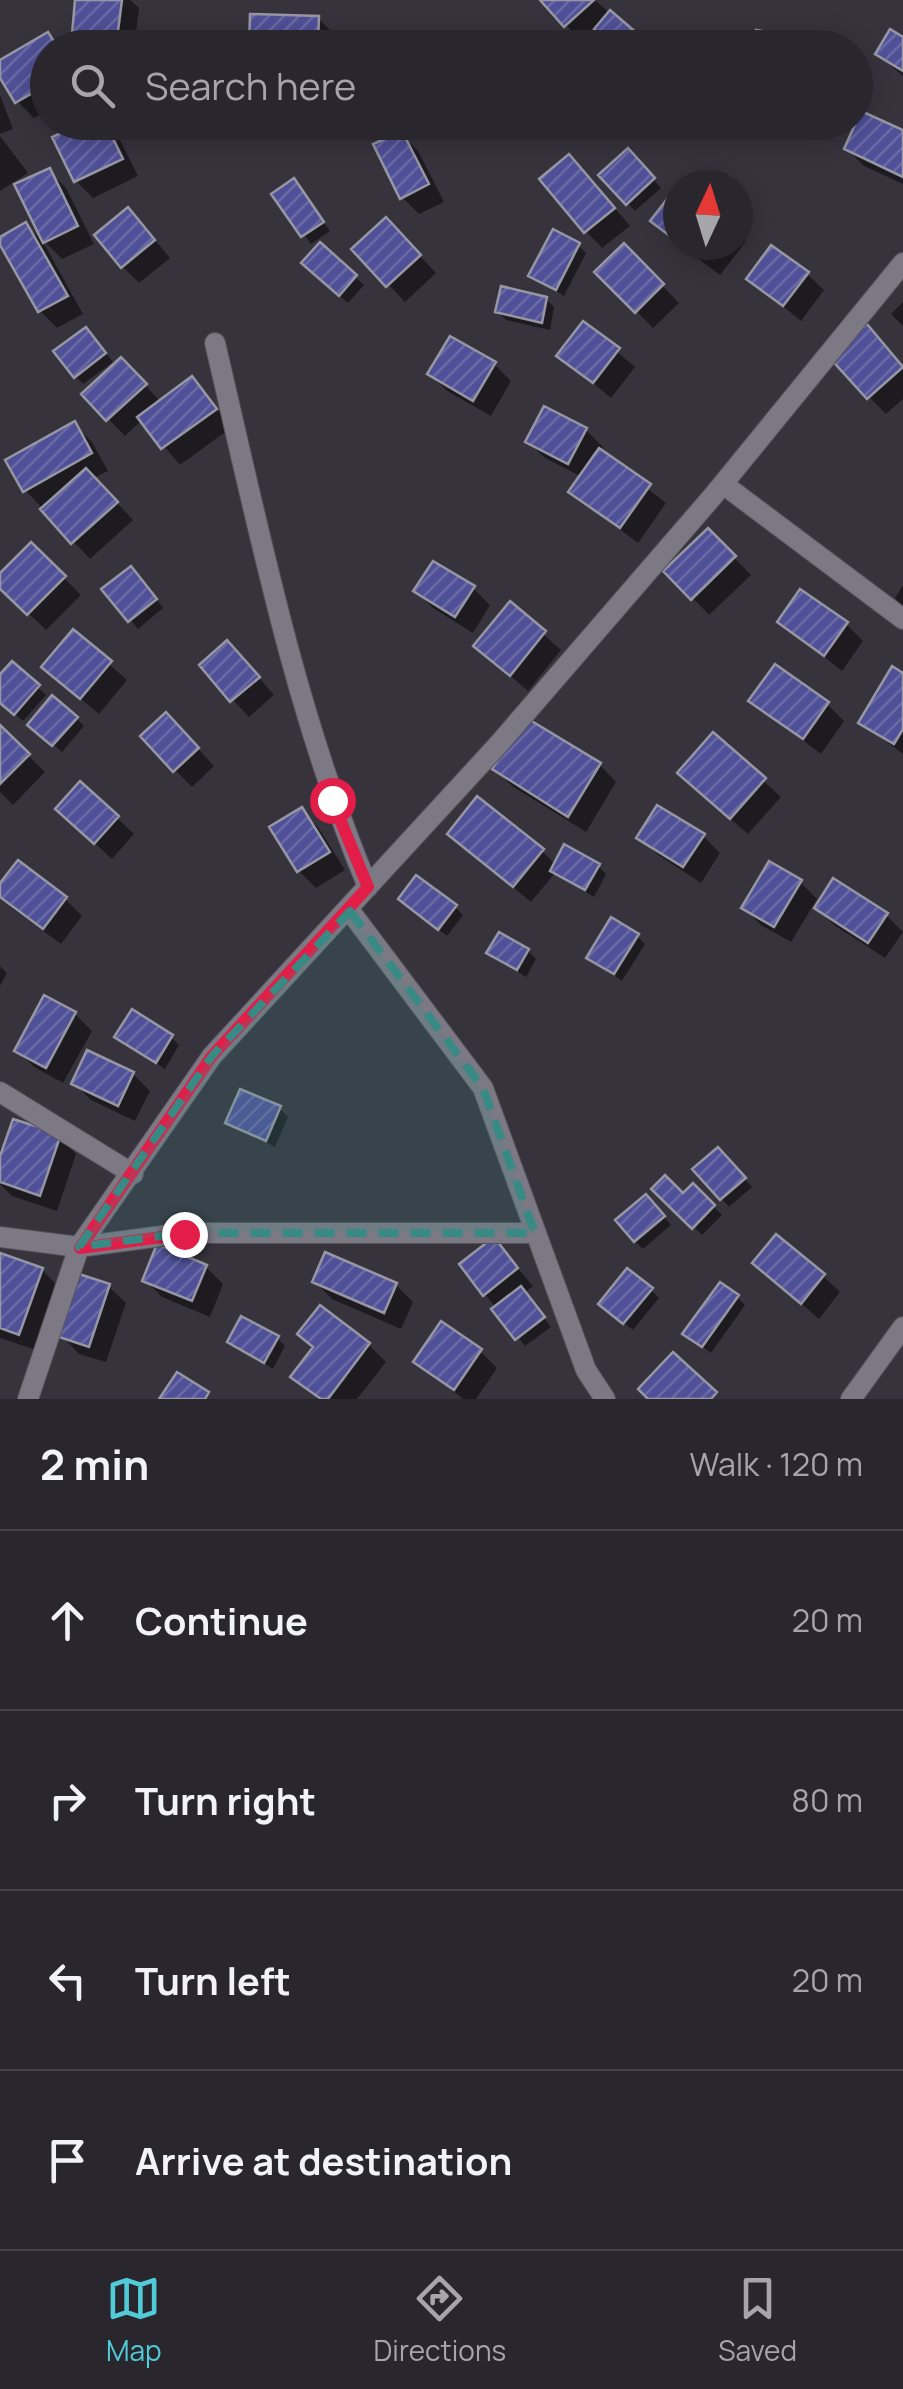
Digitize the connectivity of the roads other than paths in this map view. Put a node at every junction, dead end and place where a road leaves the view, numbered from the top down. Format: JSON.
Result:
{"nodes":[{"id":1,"x":903,"y":263,"type":"edge"},
{"id":2,"x":215,"y":343,"type":"dead end"},
{"id":3,"x":723,"y":484,"type":"junction"},
{"id":4,"x":903,"y":619,"type":"edge"},
{"id":5,"x":368,"y":887,"type":"junction"},
{"id":6,"x":350,"y":912,"type":"junction"},
{"id":7,"x":0,"y":1092,"type":"edge"},
{"id":8,"x":133,"y":1174,"type":"junction"},
{"id":9,"x":535,"y":1233,"type":"junction"},
{"id":10,"x":0,"y":1237,"type":"edge"},
{"id":11,"x":80,"y":1248,"type":"junction"},
{"id":12,"x":903,"y":1327,"type":"edge"},
{"id":13,"x":28,"y":1399,"type":"edge"},
{"id":14,"x":605,"y":1399,"type":"edge"},
{"id":15,"x":851,"y":1399,"type":"edge"}],
"edges":[{"from":1,"to":3,"type":"street"},
{"from":2,"to":5,"type":"street"},
{"from":3,"to":4,"type":"street"},
{"from":3,"to":5,"type":"street"},
{"from":5,"to":6,"type":"street"},
{"from":6,"to":8,"type":"street"},
{"from":6,"to":9,"type":"street"},
{"from":7,"to":8,"type":"street"},
{"from":8,"to":11,"type":"street"},
{"from":9,"to":11,"type":"street"},
{"from":9,"to":14,"type":"street"},
{"from":10,"to":11,"type":"street"},
{"from":11,"to":13,"type":"street"},
{"from":12,"to":15,"type":"street"}]}
